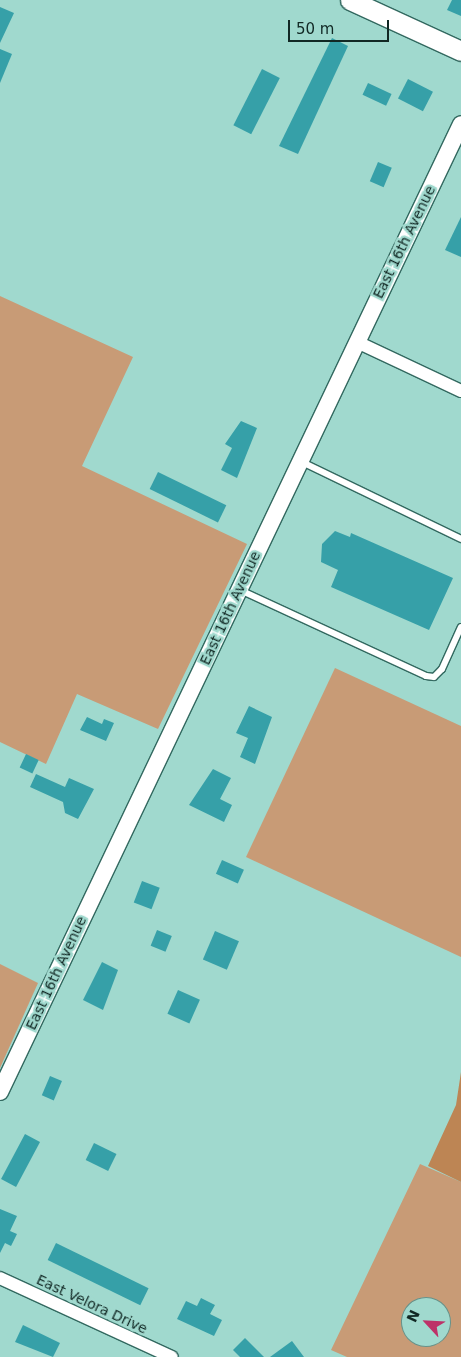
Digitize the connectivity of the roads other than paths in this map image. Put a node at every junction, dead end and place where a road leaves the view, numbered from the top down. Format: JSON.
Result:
{"nodes":[{"id":1,"x":350,"y":0,"type":"edge"},
{"id":2,"x":461,"y":51,"type":"edge"},
{"id":3,"x":461,"y":124,"type":"edge"},
{"id":4,"x":357,"y":342,"type":"junction"},
{"id":5,"x":461,"y":391,"type":"edge"},
{"id":6,"x":300,"y":461,"type":"junction"},
{"id":7,"x":461,"y":539,"type":"edge"},
{"id":8,"x":239,"y":590,"type":"junction"},
{"id":9,"x":461,"y":627,"type":"edge"},
{"id":10,"x":0,"y":1092,"type":"edge"},
{"id":11,"x":0,"y":1278,"type":"edge"},
{"id":12,"x":172,"y":1357,"type":"edge"}],
"edges":[{"from":1,"to":2,"type":"main road"},
{"from":3,"to":4,"type":"street","name":"East 16th Avenue"},
{"from":4,"to":5,"type":"street"},
{"from":4,"to":6,"type":"street","name":"East 16th Avenue"},
{"from":6,"to":7,"type":"lane"},
{"from":6,"to":8,"type":"street","name":"East 16th Avenue"},
{"from":8,"to":9,"type":"lane"},
{"from":8,"to":10,"type":"street","name":"East 16th Avenue"},
{"from":11,"to":12,"type":"street","name":"East Velora Drive"}]}
